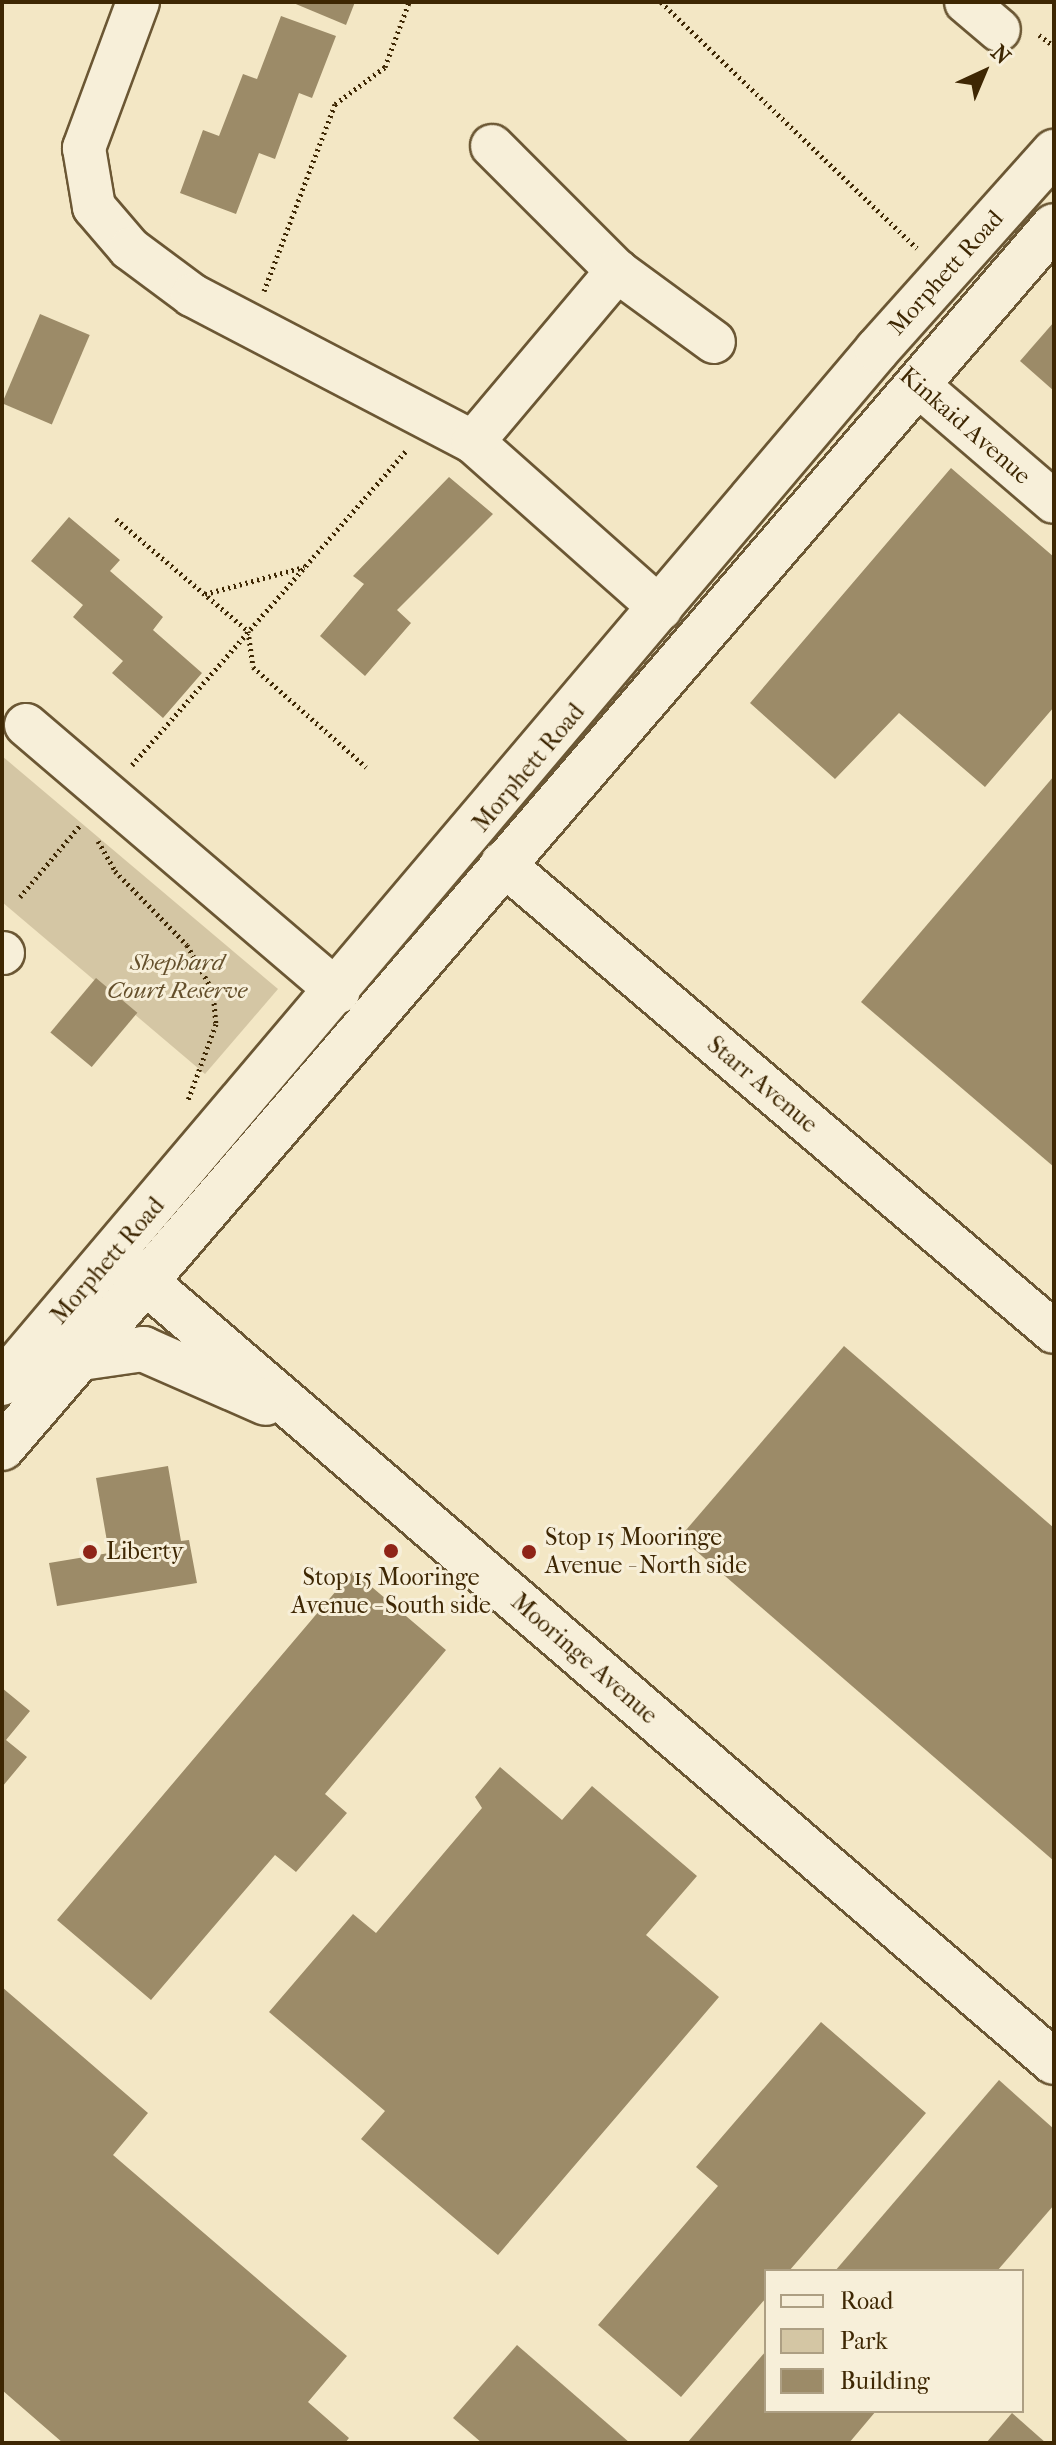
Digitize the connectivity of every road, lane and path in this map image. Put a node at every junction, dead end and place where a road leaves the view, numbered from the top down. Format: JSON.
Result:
{"nodes":[{"id":1,"x":138,"y":2,"type":"edge"},
{"id":2,"x":409,"y":2,"type":"edge"},
{"id":3,"x":661,"y":2,"type":"edge"},
{"id":4,"x":966,"y":2,"type":"edge"},
{"id":5,"x":999,"y":30,"type":"dead end"},
{"id":6,"x":492,"y":146,"type":"dead end"},
{"id":7,"x":1054,"y":152,"type":"edge"},
{"id":8,"x":1054,"y":226,"type":"edge"},
{"id":9,"x":929,"y":258,"type":"dead end"},
{"id":10,"x":617,"y":271,"type":"junction"},
{"id":11,"x":251,"y":326,"type":"junction"},
{"id":12,"x":714,"y":342,"type":"dead end"},
{"id":13,"x":877,"y":350,"type":"junction"},
{"id":14,"x":918,"y":385,"type":"junction"},
{"id":15,"x":433,"y":420,"type":"junction"},
{"id":16,"x":473,"y":442,"type":"junction"},
{"id":17,"x":1054,"y":502,"type":"edge"},
{"id":18,"x":116,"y":519,"type":"dead end"},
{"id":19,"x":304,"y":567,"type":"junction"},
{"id":20,"x":204,"y":594,"type":"junction"},
{"id":21,"x":661,"y":609,"type":"junction"},
{"id":22,"x":248,"y":631,"type":"junction"},
{"id":23,"x":26,"y":725,"type":"dead end"},
{"id":24,"x":366,"y":767,"type":"dead end"},
{"id":25,"x":95,"y":807,"type":"junction"},
{"id":26,"x":486,"y":850,"type":"junction"},
{"id":27,"x":20,"y":897,"type":"dead end"},
{"id":28,"x":339,"y":992,"type":"junction"},
{"id":29,"x":197,"y":1108,"type":"dead end"},
{"id":30,"x":115,"y":1256,"type":"junction"},
{"id":31,"x":148,"y":1282,"type":"junction"},
{"id":32,"x":1054,"y":1332,"type":"edge"},
{"id":33,"x":81,"y":1358,"type":"junction"},
{"id":34,"x":2,"y":1383,"type":"edge"},
{"id":35,"x":2,"y":1448,"type":"edge"},
{"id":36,"x":373,"y":1477,"type":"junction"},
{"id":37,"x":1054,"y":2062,"type":"edge"}],
"edges":[{"from":1,"to":11,"type":"street"},
{"from":2,"to":11,"type":"path"},
{"from":3,"to":9,"type":"path"},
{"from":4,"to":5,"type":"street"},
{"from":6,"to":10,"type":"street"},
{"from":7,"to":13,"type":"street","name":"Morphett Road"},
{"from":8,"to":14,"type":"street","name":"Morphett Road"},
{"from":10,"to":12,"type":"street"},
{"from":10,"to":16,"type":"street"},
{"from":11,"to":15,"type":"street"},
{"from":13,"to":14,"type":"street","name":"Kinkaid Avenue"},
{"from":13,"to":21,"type":"street","name":"Morphett Road"},
{"from":14,"to":17,"type":"street","name":"Kinkaid Avenue"},
{"from":14,"to":26,"type":"street","name":"Morphett Road"},
{"from":15,"to":16,"type":"street"},
{"from":15,"to":19,"type":"path"},
{"from":16,"to":21,"type":"street"},
{"from":18,"to":20,"type":"path"},
{"from":19,"to":20,"type":"path"},
{"from":19,"to":22,"type":"path"},
{"from":20,"to":22,"type":"path"},
{"from":21,"to":26,"type":"street","name":"Morphett Road"},
{"from":22,"to":24,"type":"path"},
{"from":22,"to":25,"type":"path"},
{"from":23,"to":25,"type":"street"},
{"from":25,"to":27,"type":"path"},
{"from":25,"to":28,"type":"street"},
{"from":25,"to":29,"type":"path"},
{"from":26,"to":28,"type":"street","name":"Morphett Road"},
{"from":26,"to":31,"type":"street","name":"Morphett Road"},
{"from":26,"to":32,"type":"street","name":"Starr Avenue"},
{"from":28,"to":30,"type":"street","name":"Morphett Road"},
{"from":30,"to":31,"type":"street","name":"Mooringe Avenue"},
{"from":30,"to":34,"type":"street","name":"Morphett Road"},
{"from":31,"to":33,"type":"street","name":"Morphett Road"},
{"from":31,"to":36,"type":"street","name":"Mooringe Avenue"},
{"from":33,"to":35,"type":"street","name":"Morphett Road"},
{"from":33,"to":36,"type":"street"},
{"from":36,"to":37,"type":"street","name":"Mooringe Avenue"}]}
